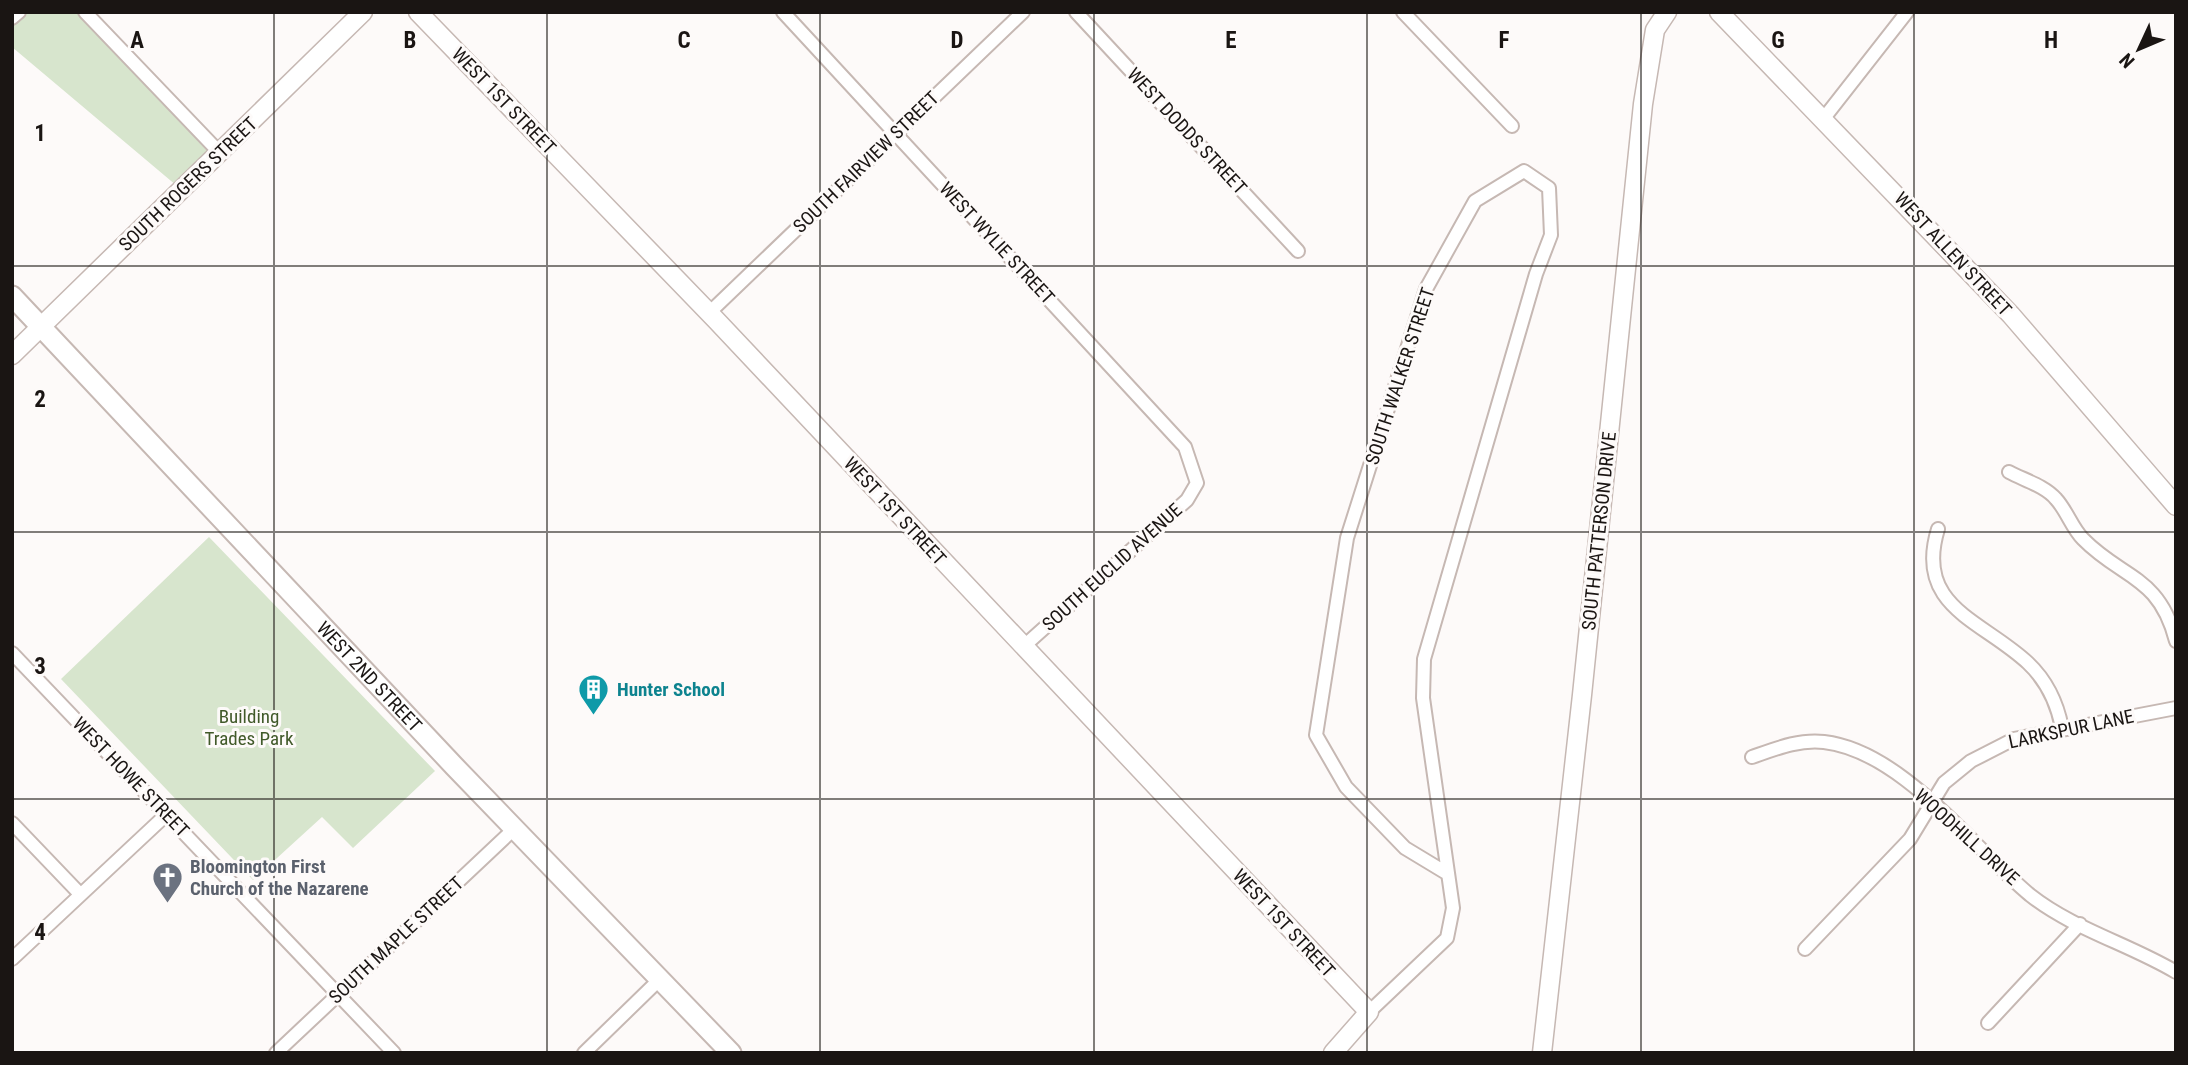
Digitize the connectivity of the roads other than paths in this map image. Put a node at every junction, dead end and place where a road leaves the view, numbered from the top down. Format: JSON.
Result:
{"nodes":[{"id":1,"x":19,"y":12,"type":"edge"},
{"id":2,"x":85,"y":12,"type":"edge"},
{"id":3,"x":363,"y":12,"type":"edge"},
{"id":4,"x":418,"y":12,"type":"edge"},
{"id":5,"x":783,"y":12,"type":"edge"},
{"id":6,"x":1023,"y":12,"type":"edge"},
{"id":7,"x":1076,"y":12,"type":"edge"},
{"id":8,"x":1403,"y":12,"type":"edge"},
{"id":9,"x":1667,"y":12,"type":"edge"},
{"id":10,"x":1719,"y":12,"type":"edge"},
{"id":11,"x":1907,"y":12,"type":"edge"},
{"id":12,"x":12,"y":18,"type":"edge"},
{"id":13,"x":1824,"y":118,"type":"junction"},
{"id":14,"x":1511,"y":126,"type":"dead end"},
{"id":15,"x":896,"y":134,"type":"junction"},
{"id":16,"x":219,"y":152,"type":"junction"},
{"id":17,"x":1298,"y":250,"type":"dead end"},
{"id":18,"x":12,"y":296,"type":"edge"},
{"id":19,"x":709,"y":313,"type":"junction"},
{"id":20,"x":42,"y":327,"type":"junction"},
{"id":21,"x":12,"y":355,"type":"edge"},
{"id":22,"x":2009,"y":472,"type":"dead end"},
{"id":23,"x":1197,"y":483,"type":"joint"},
{"id":24,"x":2176,"y":506,"type":"edge"},
{"id":25,"x":1938,"y":529,"type":"dead end"},
{"id":26,"x":2176,"y":640,"type":"edge"},
{"id":27,"x":1023,"y":647,"type":"junction"},
{"id":28,"x":12,"y":653,"type":"edge"},
{"id":29,"x":2176,"y":708,"type":"edge"},
{"id":30,"x":2063,"y":728,"type":"junction"},
{"id":31,"x":1752,"y":757,"type":"dead end"},
{"id":32,"x":1931,"y":802,"type":"junction"},
{"id":33,"x":167,"y":814,"type":"junction"},
{"id":34,"x":12,"y":823,"type":"edge"},
{"id":35,"x":515,"y":828,"type":"junction"},
{"id":36,"x":1448,"y":874,"type":"junction"},
{"id":37,"x":80,"y":894,"type":"junction"},
{"id":38,"x":2080,"y":925,"type":"junction"},
{"id":39,"x":1805,"y":948,"type":"dead end"},
{"id":40,"x":12,"y":959,"type":"edge"},
{"id":41,"x":2176,"y":972,"type":"edge"},
{"id":42,"x":660,"y":979,"type":"junction"},
{"id":43,"x":338,"y":994,"type":"junction"},
{"id":44,"x":1368,"y":1013,"type":"junction"},
{"id":45,"x":1988,"y":1023,"type":"dead end"},
{"id":46,"x":276,"y":1053,"type":"edge"},
{"id":47,"x":394,"y":1053,"type":"edge"},
{"id":48,"x":584,"y":1053,"type":"edge"},
{"id":49,"x":730,"y":1053,"type":"edge"},
{"id":50,"x":1333,"y":1053,"type":"edge"},
{"id":51,"x":1542,"y":1053,"type":"edge"}],
"edges":[{"from":1,"to":12,"type":"street"},
{"from":2,"to":16,"type":"street"},
{"from":3,"to":16,"type":"street","name":"SOUTH ROGERS STREET"},
{"from":4,"to":19,"type":"street","name":"WEST 1ST STREET"},
{"from":5,"to":15,"type":"street","name":"WEST WYLIE STREET"},
{"from":6,"to":15,"type":"street","name":"SOUTH FAIRVIEW STREET"},
{"from":7,"to":17,"type":"street","name":"WEST DODDS STREET"},
{"from":8,"to":14,"type":"street"},
{"from":9,"to":51,"type":"street","name":"SOUTH PATTERSON DRIVE"},
{"from":10,"to":13,"type":"street","name":"WEST ALLEN STREET"},
{"from":11,"to":13,"type":"street"},
{"from":13,"to":24,"type":"street","name":"WEST ALLEN STREET"},
{"from":15,"to":19,"type":"street","name":"SOUTH FAIRVIEW STREET"},
{"from":15,"to":23,"type":"street","name":"WEST WYLIE STREET"},
{"from":16,"to":20,"type":"street","name":"SOUTH ROGERS STREET"},
{"from":18,"to":20,"type":"main road","name":"WEST 2ND STREET"},
{"from":19,"to":27,"type":"street","name":"WEST 1ST STREET"},
{"from":20,"to":21,"type":"street","name":"SOUTH ROGERS STREET"},
{"from":20,"to":35,"type":"main road","name":"WEST 2ND STREET"},
{"from":22,"to":26,"type":"street"},
{"from":23,"to":27,"type":"street","name":"SOUTH EUCLID AVENUE"},
{"from":25,"to":30,"type":"street"},
{"from":27,"to":44,"type":"street","name":"WEST 1ST STREET"},
{"from":28,"to":33,"type":"street","name":"WEST HOWE STREET"},
{"from":29,"to":30,"type":"street","name":"LARKSPUR LANE"},
{"from":30,"to":32,"type":"street","name":"LARKSPUR LANE"},
{"from":31,"to":32,"type":"street","name":"WOODHILL DRIVE"},
{"from":32,"to":38,"type":"street","name":"WOODHILL DRIVE"},
{"from":32,"to":39,"type":"street","name":"LARKSPUR LANE"},
{"from":33,"to":37,"type":"street"},
{"from":33,"to":43,"type":"street","name":"WEST HOWE STREET"},
{"from":34,"to":37,"type":"street"},
{"from":35,"to":42,"type":"main road","name":"WEST 2ND STREET"},
{"from":35,"to":43,"type":"street","name":"SOUTH MAPLE STREET"},
{"from":36,"to":36,"type":"street","name":"SOUTH WALKER STREET"},
{"from":36,"to":44,"type":"street","name":"SOUTH WALKER STREET"},
{"from":37,"to":40,"type":"street"},
{"from":38,"to":41,"type":"street","name":"WOODHILL DRIVE"},
{"from":38,"to":45,"type":"street"},
{"from":42,"to":48,"type":"street"},
{"from":42,"to":49,"type":"main road","name":"WEST 2ND STREET"},
{"from":43,"to":46,"type":"street","name":"SOUTH MAPLE STREET"},
{"from":43,"to":47,"type":"street","name":"WEST HOWE STREET"},
{"from":44,"to":50,"type":"street","name":"SOUTH WALKER STREET"}]}
